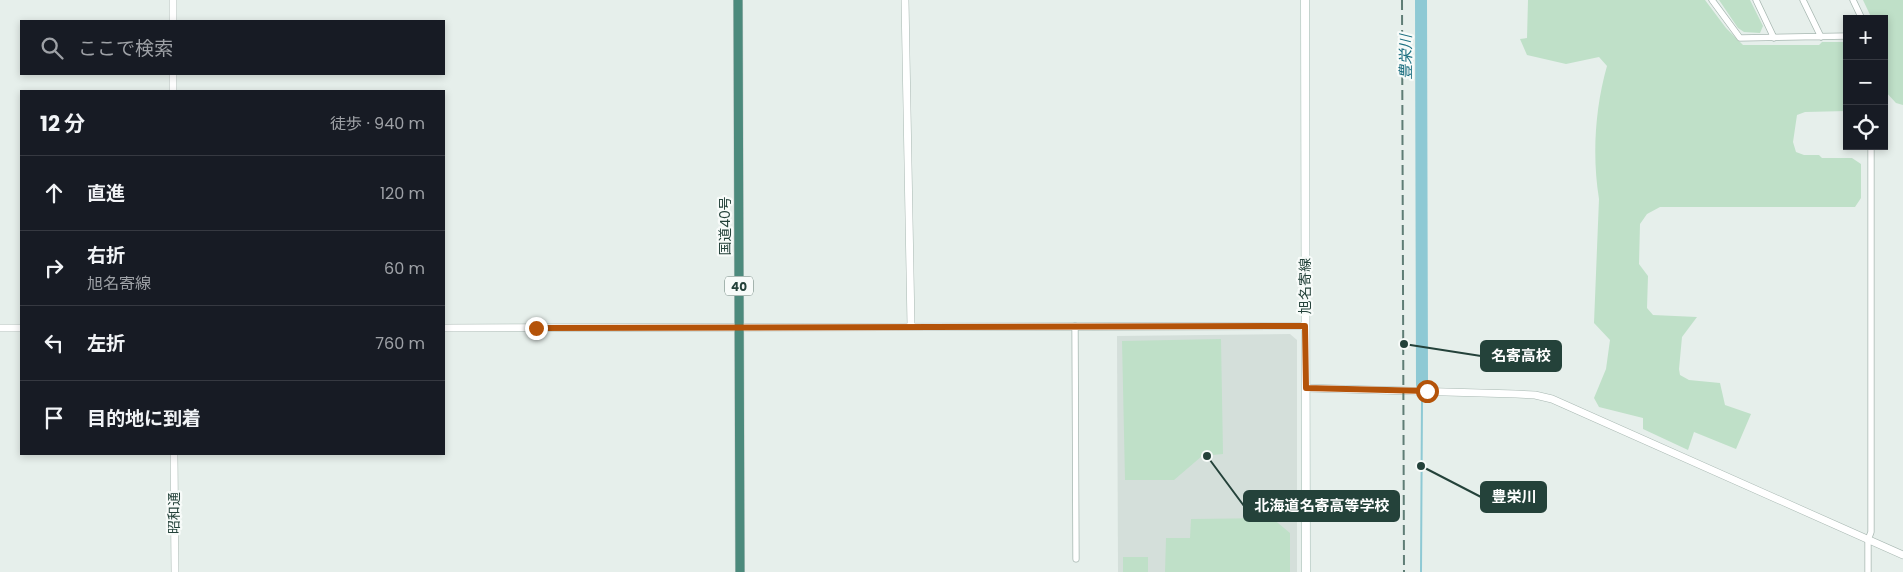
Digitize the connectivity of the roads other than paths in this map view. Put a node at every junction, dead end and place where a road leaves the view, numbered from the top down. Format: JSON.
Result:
{"nodes":[{"id":1,"x":173,"y":0,"type":"edge"},
{"id":2,"x":738,"y":0,"type":"edge"},
{"id":3,"x":905,"y":0,"type":"edge"},
{"id":4,"x":1305,"y":0,"type":"edge"},
{"id":5,"x":1712,"y":0,"type":"edge"},
{"id":6,"x":1756,"y":0,"type":"edge"},
{"id":7,"x":1803,"y":0,"type":"edge"},
{"id":8,"x":1853,"y":0,"type":"edge"},
{"id":9,"x":1860,"y":15,"type":"edge"},
{"id":10,"x":173,"y":20,"type":"edge"},
{"id":11,"x":1843,"y":36,"type":"edge"},
{"id":12,"x":1821,"y":37,"type":"junction"},
{"id":13,"x":1774,"y":38,"type":"junction"},
{"id":14,"x":173,"y":75,"type":"edge"},
{"id":15,"x":173,"y":90,"type":"edge"},
{"id":16,"x":1871,"y":150,"type":"edge"},
{"id":17,"x":911,"y":326,"type":"junction"},
{"id":18,"x":1075,"y":326,"type":"junction"},
{"id":19,"x":1305,"y":326,"type":"junction"},
{"id":20,"x":739,"y":327,"type":"junction"},
{"id":21,"x":0,"y":328,"type":"edge"},
{"id":22,"x":20,"y":328,"type":"edge"},
{"id":23,"x":445,"y":328,"type":"edge"},
{"id":24,"x":1306,"y":388,"type":"junction"},
{"id":25,"x":174,"y":455,"type":"edge"},
{"id":26,"x":1868,"y":540,"type":"junction"},
{"id":27,"x":1903,"y":555,"type":"edge"},
{"id":28,"x":1076,"y":559,"type":"dead end"},
{"id":29,"x":174,"y":572,"type":"edge"},
{"id":30,"x":740,"y":572,"type":"edge"},
{"id":31,"x":1306,"y":572,"type":"edge"},
{"id":32,"x":1868,"y":572,"type":"edge"}],
"edges":[{"from":1,"to":10,"type":"street"},
{"from":2,"to":20,"type":"highway","name":"国道40号","number":"40"},
{"from":3,"to":17,"type":"street"},
{"from":4,"to":19,"type":"main road","name":"旭名寄線"},
{"from":5,"to":13,"type":"street"},
{"from":6,"to":13,"type":"street"},
{"from":7,"to":12,"type":"street"},
{"from":8,"to":9,"type":"street"},
{"from":11,"to":12,"type":"street"},
{"from":12,"to":13,"type":"street"},
{"from":14,"to":15,"type":"street"},
{"from":16,"to":26,"type":"street"},
{"from":17,"to":18,"type":"street"},
{"from":17,"to":20,"type":"street"},
{"from":18,"to":19,"type":"street"},
{"from":18,"to":28,"type":"street"},
{"from":19,"to":24,"type":"main road","name":"旭名寄線"},
{"from":20,"to":23,"type":"street"},
{"from":20,"to":30,"type":"highway","name":"国道40号","number":"40"},
{"from":21,"to":22,"type":"street"},
{"from":24,"to":26,"type":"street"},
{"from":24,"to":31,"type":"main road","name":"旭名寄線"},
{"from":25,"to":29,"type":"street","name":"昭和通"},
{"from":26,"to":27,"type":"street"},
{"from":26,"to":32,"type":"street"}]}
